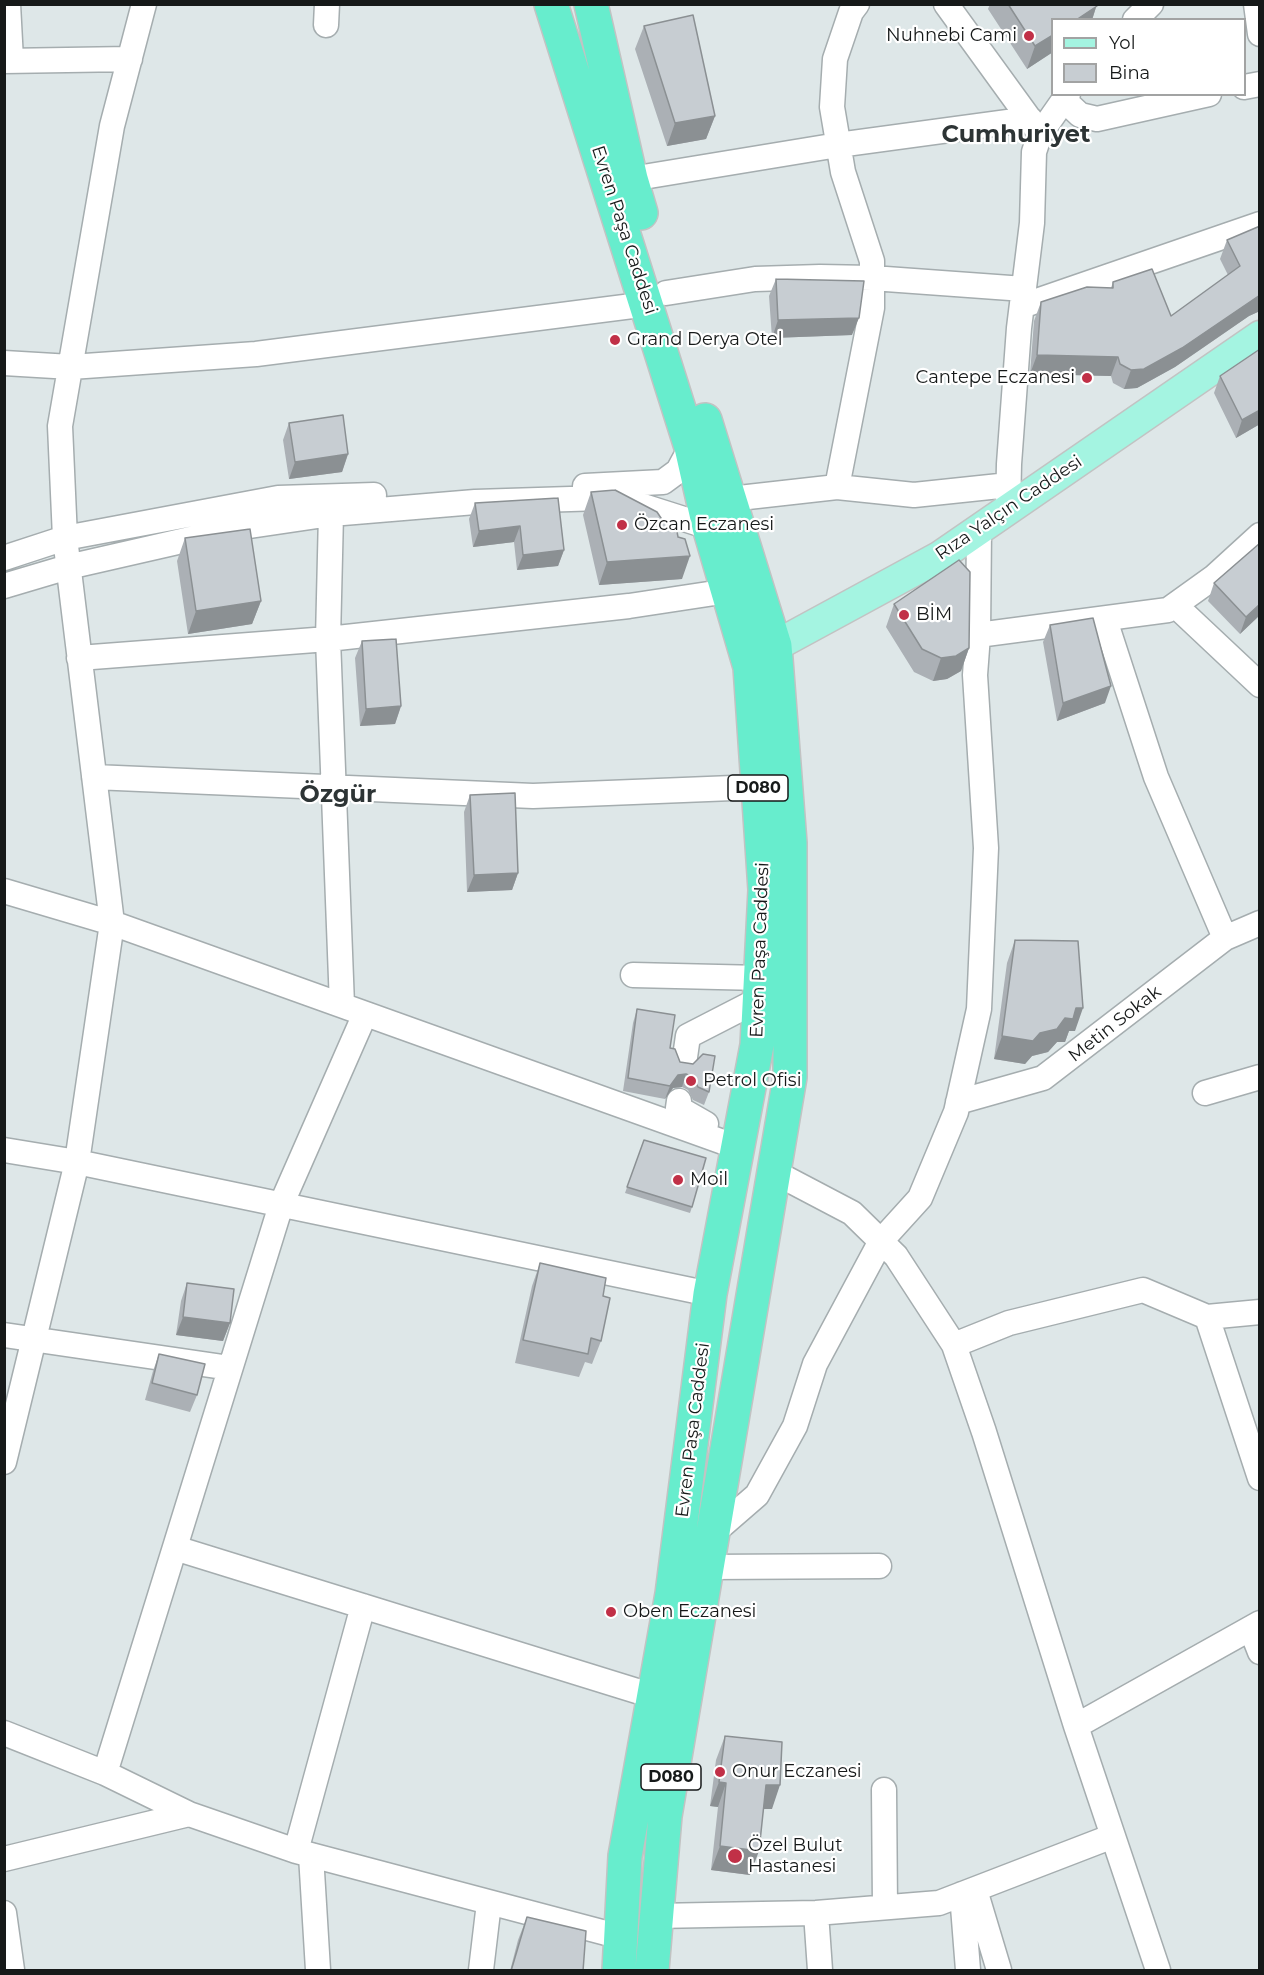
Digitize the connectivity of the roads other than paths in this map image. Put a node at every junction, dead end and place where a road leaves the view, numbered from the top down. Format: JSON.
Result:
{"nodes":[{"id":1,"x":8,"y":4,"type":"edge"},
{"id":2,"x":144,"y":4,"type":"edge"},
{"id":3,"x":591,"y":4,"type":"edge"},
{"id":4,"x":856,"y":4,"type":"edge"},
{"id":5,"x":945,"y":4,"type":"edge"},
{"id":6,"x":1256,"y":4,"type":"edge"},
{"id":7,"x":553,"y":11,"type":"edge"},
{"id":8,"x":1259,"y":28,"type":"edge"},
{"id":9,"x":1260,"y":34,"type":"edge"},
{"id":10,"x":130,"y":59,"type":"junction"},
{"id":11,"x":8,"y":61,"type":"edge"},
{"id":12,"x":1200,"y":96,"type":"edge"},
{"id":13,"x":1066,"y":97,"type":"edge"},
{"id":14,"x":1035,"y":126,"type":"junction"},
{"id":15,"x":838,"y":145,"type":"junction"},
{"id":16,"x":631,"y":179,"type":"junction"},
{"id":17,"x":1260,"y":224,"type":"edge"},
{"id":18,"x":872,"y":278,"type":"junction"},
{"id":19,"x":1023,"y":298,"type":"junction"},
{"id":20,"x":657,"y":299,"type":"junction"},
{"id":21,"x":1260,"y":336,"type":"edge"},
{"id":22,"x":4,"y":363,"type":"edge"},
{"id":23,"x":71,"y":366,"type":"junction"},
{"id":24,"x":691,"y":447,"type":"junction"},
{"id":25,"x":837,"y":487,"type":"junction"},
{"id":26,"x":1009,"y":497,"type":"junction"},
{"id":27,"x":730,"y":499,"type":"junction"},
{"id":28,"x":331,"y":514,"type":"junction"},
{"id":29,"x":709,"y":527,"type":"junction"},
{"id":30,"x":979,"y":530,"type":"junction"},
{"id":31,"x":1260,"y":536,"type":"edge"},
{"id":32,"x":65,"y":538,"type":"junction"},
{"id":33,"x":4,"y":558,"type":"edge"},
{"id":34,"x":68,"y":567,"type":"junction"},
{"id":35,"x":4,"y":586,"type":"edge"},
{"id":36,"x":728,"y":591,"type":"junction"},
{"id":37,"x":1176,"y":606,"type":"junction"},
{"id":38,"x":1105,"y":620,"type":"junction"},
{"id":39,"x":978,"y":635,"type":"junction"},
{"id":40,"x":328,"y":639,"type":"junction"},
{"id":41,"x":775,"y":646,"type":"junction"},
{"id":42,"x":79,"y":658,"type":"junction"},
{"id":43,"x":750,"y":667,"type":"junction"},
{"id":44,"x":1260,"y":685,"type":"edge"},
{"id":45,"x":94,"y":777,"type":"junction"},
{"id":46,"x":758,"y":787,"type":"junction"},
{"id":47,"x":335,"y":789,"type":"junction"},
{"id":48,"x":4,"y":891,"type":"edge"},
{"id":49,"x":112,"y":923,"type":"junction"},
{"id":50,"x":1260,"y":923,"type":"edge"},
{"id":51,"x":1225,"y":938,"type":"junction"},
{"id":52,"x":633,"y":975,"type":"dead end"},
{"id":53,"x":760,"y":989,"type":"junction"},
{"id":54,"x":342,"y":1005,"type":"junction"},
{"id":55,"x":364,"y":1014,"type":"junction"},
{"id":56,"x":684,"y":1064,"type":"edge"},
{"id":57,"x":1260,"y":1077,"type":"edge"},
{"id":58,"x":1205,"y":1093,"type":"dead end"},
{"id":59,"x":679,"y":1101,"type":"dead end"},
{"id":60,"x":958,"y":1102,"type":"junction"},
{"id":61,"x":737,"y":1144,"type":"junction"},
{"id":62,"x":4,"y":1150,"type":"edge"},
{"id":63,"x":77,"y":1162,"type":"junction"},
{"id":64,"x":774,"y":1173,"type":"junction"},
{"id":65,"x":281,"y":1205,"type":"junction"},
{"id":66,"x":881,"y":1241,"type":"junction"},
{"id":67,"x":710,"y":1294,"type":"junction"},
{"id":68,"x":1260,"y":1312,"type":"edge"},
{"id":69,"x":1207,"y":1317,"type":"junction"},
{"id":70,"x":4,"y":1335,"type":"edge"},
{"id":71,"x":36,"y":1340,"type":"junction"},
{"id":72,"x":954,"y":1345,"type":"junction"},
{"id":73,"x":230,"y":1368,"type":"junction"},
{"id":74,"x":4,"y":1462,"type":"edge"},
{"id":75,"x":1260,"y":1478,"type":"edge"},
{"id":76,"x":712,"y":1534,"type":"junction"},
{"id":77,"x":175,"y":1548,"type":"junction"},
{"id":78,"x":879,"y":1566,"type":"dead end"},
{"id":79,"x":705,"y":1576,"type":"junction"},
{"id":80,"x":363,"y":1606,"type":"junction"},
{"id":81,"x":1255,"y":1626,"type":"edge"},
{"id":82,"x":1260,"y":1652,"type":"edge"},
{"id":83,"x":653,"y":1696,"type":"junction"},
{"id":84,"x":1076,"y":1726,"type":"junction"},
{"id":85,"x":4,"y":1733,"type":"edge"},
{"id":86,"x":105,"y":1773,"type":"junction"},
{"id":87,"x":884,"y":1790,"type":"dead end"},
{"id":88,"x":189,"y":1814,"type":"junction"},
{"id":89,"x":1113,"y":1836,"type":"junction"},
{"id":90,"x":304,"y":1853,"type":"junction"},
{"id":91,"x":4,"y":1859,"type":"edge"},
{"id":92,"x":968,"y":1892,"type":"junction"},
{"id":93,"x":489,"y":1903,"type":"junction"},
{"id":94,"x":885,"y":1907,"type":"junction"},
{"id":95,"x":4,"y":1913,"type":"edge"},
{"id":96,"x":816,"y":1913,"type":"junction"},
{"id":97,"x":655,"y":1916,"type":"junction"},
{"id":98,"x":621,"y":1937,"type":"junction"},
{"id":99,"x":12,"y":1971,"type":"edge"},
{"id":100,"x":318,"y":1971,"type":"edge"},
{"id":101,"x":481,"y":1971,"type":"edge"},
{"id":102,"x":619,"y":1971,"type":"edge"},
{"id":103,"x":652,"y":1971,"type":"edge"},
{"id":104,"x":820,"y":1971,"type":"edge"},
{"id":105,"x":968,"y":1971,"type":"edge"},
{"id":106,"x":999,"y":1971,"type":"edge"},
{"id":107,"x":1158,"y":1971,"type":"edge"}],
"edges":[{"from":1,"to":11,"type":"street"},
{"from":2,"to":10,"type":"street"},
{"from":3,"to":7,"type":"highway"},
{"from":3,"to":16,"type":"highway","name":"Evren Paşa Caddesi","number":"D080"},
{"from":4,"to":15,"type":"street"},
{"from":5,"to":14,"type":"street"},
{"from":6,"to":8,"type":"street"},
{"from":7,"to":20,"type":"highway","name":"Evren Paşa Caddesi","number":"D080"},
{"from":8,"to":9,"type":"street"},
{"from":10,"to":11,"type":"street"},
{"from":10,"to":23,"type":"street"},
{"from":12,"to":13,"type":"street"},
{"from":13,"to":14,"type":"street"},
{"from":14,"to":15,"type":"street"},
{"from":14,"to":19,"type":"street"},
{"from":15,"to":16,"type":"street"},
{"from":15,"to":18,"type":"street"},
{"from":16,"to":20,"type":"highway","name":"Evren Paşa Caddesi","number":"D080"},
{"from":17,"to":19,"type":"street"},
{"from":18,"to":19,"type":"street"},
{"from":18,"to":20,"type":"street"},
{"from":18,"to":25,"type":"street"},
{"from":19,"to":26,"type":"street"},
{"from":20,"to":23,"type":"street"},
{"from":20,"to":24,"type":"highway","name":"Evren Paşa Caddesi","number":"D080"},
{"from":20,"to":27,"type":"highway","name":"Evren Paşa Caddesi","number":"D080"},
{"from":21,"to":26,"type":"main road","name":"Rıza Yalçın Caddesi"},
{"from":22,"to":23,"type":"street"},
{"from":23,"to":32,"type":"street"},
{"from":24,"to":29,"type":"highway","name":"Evren Paşa Caddesi","number":"D080"},
{"from":24,"to":32,"type":"street"},
{"from":25,"to":26,"type":"street"},
{"from":25,"to":27,"type":"street"},
{"from":26,"to":30,"type":"main road","name":"Rıza Yalçın Caddesi"},
{"from":27,"to":41,"type":"highway","name":"Evren Paşa Caddesi","number":"D080"},
{"from":28,"to":29,"type":"street"},
{"from":28,"to":34,"type":"street"},
{"from":28,"to":40,"type":"street"},
{"from":29,"to":36,"type":"highway","name":"Evren Paşa Caddesi","number":"D080"},
{"from":30,"to":39,"type":"street"},
{"from":30,"to":41,"type":"main road","name":"Rıza Yalçın Caddesi"},
{"from":31,"to":37,"type":"street"},
{"from":32,"to":33,"type":"street"},
{"from":32,"to":34,"type":"street"},
{"from":34,"to":35,"type":"street"},
{"from":34,"to":42,"type":"street"},
{"from":36,"to":40,"type":"street"},
{"from":36,"to":43,"type":"highway","name":"Evren Paşa Caddesi","number":"D080"},
{"from":37,"to":38,"type":"street"},
{"from":37,"to":44,"type":"street"},
{"from":38,"to":39,"type":"street"},
{"from":38,"to":51,"type":"street"},
{"from":39,"to":60,"type":"street"},
{"from":40,"to":42,"type":"street"},
{"from":40,"to":47,"type":"street"},
{"from":41,"to":43,"type":"main road","name":"Rıza Yalçın Caddesi"},
{"from":41,"to":64,"type":"highway","name":"Evren Paşa Caddesi","number":"D080"},
{"from":42,"to":45,"type":"street"},
{"from":43,"to":46,"type":"highway","name":"Evren Paşa Caddesi","number":"D080"},
{"from":45,"to":47,"type":"street"},
{"from":45,"to":49,"type":"street"},
{"from":46,"to":47,"type":"street"},
{"from":46,"to":53,"type":"highway","name":"Evren Paşa Caddesi","number":"D080"},
{"from":47,"to":54,"type":"street"},
{"from":48,"to":49,"type":"street"},
{"from":49,"to":54,"type":"street"},
{"from":49,"to":63,"type":"street"},
{"from":50,"to":51,"type":"street","name":"Metin Sokak"},
{"from":51,"to":60,"type":"street","name":"Metin Sokak"},
{"from":52,"to":53,"type":"street"},
{"from":53,"to":56,"type":"street"},
{"from":53,"to":61,"type":"highway","name":"Evren Paşa Caddesi","number":"D080"},
{"from":54,"to":55,"type":"street"},
{"from":55,"to":61,"type":"street"},
{"from":55,"to":65,"type":"street"},
{"from":57,"to":58,"type":"street"},
{"from":59,"to":61,"type":"street"},
{"from":60,"to":66,"type":"street"},
{"from":61,"to":67,"type":"highway","name":"Evren Paşa Caddesi","number":"D080"},
{"from":62,"to":63,"type":"street"},
{"from":63,"to":65,"type":"street"},
{"from":63,"to":71,"type":"street"},
{"from":64,"to":66,"type":"street"},
{"from":64,"to":76,"type":"highway","name":"Evren Paşa Caddesi","number":"D080"},
{"from":65,"to":67,"type":"street"},
{"from":65,"to":73,"type":"street"},
{"from":66,"to":72,"type":"street"},
{"from":66,"to":76,"type":"street"},
{"from":67,"to":83,"type":"highway","name":"Evren Paşa Caddesi","number":"D080"},
{"from":68,"to":69,"type":"street"},
{"from":69,"to":72,"type":"street"},
{"from":69,"to":75,"type":"street"},
{"from":70,"to":71,"type":"street"},
{"from":71,"to":73,"type":"street"},
{"from":71,"to":74,"type":"street"},
{"from":72,"to":84,"type":"street"},
{"from":73,"to":77,"type":"street"},
{"from":76,"to":79,"type":"highway","name":"Evren Paşa Caddesi","number":"D080"},
{"from":77,"to":80,"type":"street"},
{"from":77,"to":86,"type":"street"},
{"from":78,"to":79,"type":"street"},
{"from":79,"to":97,"type":"highway","number":"D080"},
{"from":80,"to":83,"type":"street"},
{"from":80,"to":90,"type":"street"},
{"from":81,"to":82,"type":"street"},
{"from":81,"to":84,"type":"street"},
{"from":83,"to":98,"type":"highway","number":"D080"},
{"from":84,"to":89,"type":"street"},
{"from":85,"to":86,"type":"street"},
{"from":86,"to":88,"type":"street"},
{"from":87,"to":94,"type":"street"},
{"from":88,"to":90,"type":"street"},
{"from":88,"to":91,"type":"street"},
{"from":89,"to":92,"type":"street"},
{"from":89,"to":107,"type":"street"},
{"from":90,"to":93,"type":"street"},
{"from":90,"to":100,"type":"street"},
{"from":92,"to":94,"type":"street"},
{"from":92,"to":105,"type":"street"},
{"from":92,"to":106,"type":"street"},
{"from":93,"to":98,"type":"street"},
{"from":93,"to":101,"type":"street"},
{"from":94,"to":96,"type":"street"},
{"from":95,"to":99,"type":"street"},
{"from":96,"to":97,"type":"street"},
{"from":96,"to":104,"type":"street"},
{"from":97,"to":103,"type":"highway","number":"D080"},
{"from":98,"to":102,"type":"highway","number":"D080"}]}
